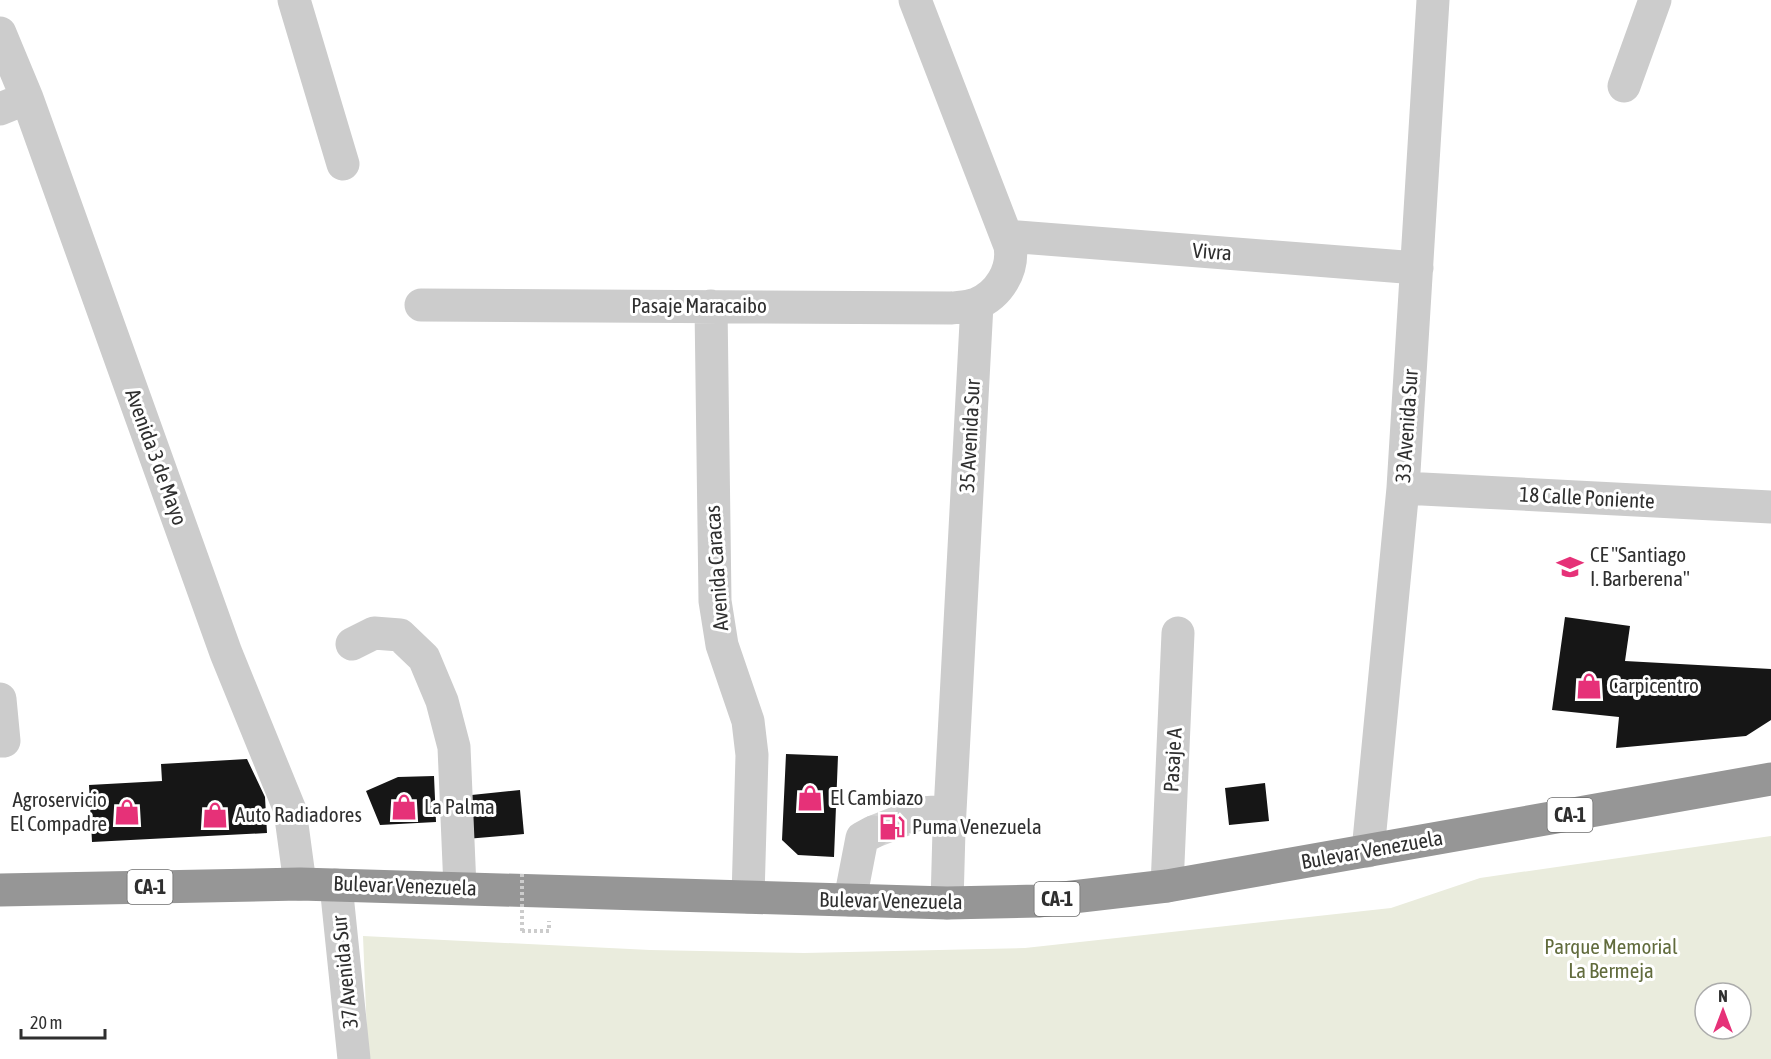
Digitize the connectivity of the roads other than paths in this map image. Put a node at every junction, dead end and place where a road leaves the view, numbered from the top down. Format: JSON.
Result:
{"nodes":[{"id":1,"x":294,"y":0,"type":"edge"},
{"id":2,"x":915,"y":0,"type":"edge"},
{"id":3,"x":1433,"y":0,"type":"edge"},
{"id":4,"x":1655,"y":0,"type":"edge"},
{"id":5,"x":0,"y":33,"type":"edge"},
{"id":6,"x":1623,"y":86,"type":"dead end"},
{"id":7,"x":14,"y":104,"type":"edge"},
{"id":8,"x":342,"y":164,"type":"dead end"},
{"id":9,"x":1007,"y":236,"type":"junction"},
{"id":10,"x":1417,"y":268,"type":"junction"},
{"id":11,"x":977,"y":304,"type":"junction"},
{"id":12,"x":421,"y":305,"type":"dead end"},
{"id":13,"x":711,"y":306,"type":"junction"},
{"id":14,"x":1402,"y":488,"type":"junction"},
{"id":15,"x":1771,"y":507,"type":"edge"},
{"id":16,"x":1178,"y":633,"type":"dead end"},
{"id":17,"x":352,"y":644,"type":"dead end"},
{"id":18,"x":0,"y":699,"type":"edge"},
{"id":19,"x":0,"y":741,"type":"edge"},
{"id":20,"x":1771,"y":779,"type":"edge"},
{"id":21,"x":950,"y":811,"type":"junction"},
{"id":22,"x":910,"y":817,"type":"tunnel mouth"},
{"id":23,"x":873,"y":832,"type":"tunnel mouth"},
{"id":24,"x":1368,"y":852,"type":"junction"},
{"id":25,"x":300,"y":884,"type":"junction"},
{"id":26,"x":336,"y":885,"type":"junction"},
{"id":27,"x":1167,"y":886,"type":"junction"},
{"id":28,"x":460,"y":888,"type":"junction"},
{"id":29,"x":0,"y":890,"type":"edge"},
{"id":30,"x":748,"y":897,"type":"junction"},
{"id":31,"x":850,"y":900,"type":"junction"},
{"id":32,"x":947,"y":903,"type":"junction"},
{"id":33,"x":354,"y":1059,"type":"edge"}],
"edges":[{"from":1,"to":8,"type":"street"},
{"from":2,"to":9,"type":"street"},
{"from":3,"to":10,"type":"street","name":"33 Avenida Sur"},
{"from":4,"to":6,"type":"street"},
{"from":5,"to":7,"type":"street","name":"Avenida 3 de Mayo"},
{"from":7,"to":25,"type":"street","name":"Avenida 3 de Mayo"},
{"from":9,"to":10,"type":"street","name":"Vivra"},
{"from":9,"to":11,"type":"street"},
{"from":10,"to":14,"type":"street","name":"33 Avenida Sur"},
{"from":11,"to":13,"type":"street","name":"Pasaje Maracaibo"},
{"from":11,"to":21,"type":"street","name":"35 Avenida Sur"},
{"from":12,"to":13,"type":"street","name":"Pasaje Maracaibo"},
{"from":13,"to":30,"type":"street","name":"Avenida Caracas"},
{"from":14,"to":15,"type":"street","name":"18 Calle Poniente"},
{"from":14,"to":24,"type":"street","name":"33 Avenida Sur"},
{"from":16,"to":27,"type":"street","name":"Pasaje A"},
{"from":17,"to":28,"type":"street"},
{"from":18,"to":19,"type":"street"},
{"from":20,"to":24,"type":"highway","name":"Bulevar Venezuela","number":"CA-1"},
{"from":21,"to":22,"type":"street"},
{"from":21,"to":32,"type":"street","name":"35 Avenida Sur"},
{"from":23,"to":31,"type":"street"},
{"from":24,"to":27,"type":"highway","name":"Bulevar Venezuela","number":"CA-1"},
{"from":25,"to":26,"type":"highway","name":"Bulevar Venezuela","number":"CA-1"},
{"from":25,"to":29,"type":"highway","name":"Bulevar Venezuela","number":"CA-1"},
{"from":26,"to":28,"type":"highway","name":"Bulevar Venezuela","number":"CA-1"},
{"from":26,"to":33,"type":"street","name":"37 Avenida Sur"},
{"from":27,"to":32,"type":"highway","name":"Bulevar Venezuela","number":"CA-1"},
{"from":28,"to":30,"type":"highway","name":"Bulevar Venezuela","number":"CA-1"},
{"from":30,"to":31,"type":"highway","name":"Bulevar Venezuela","number":"CA-1"},
{"from":31,"to":32,"type":"highway","name":"Bulevar Venezuela","number":"CA-1"}]}
